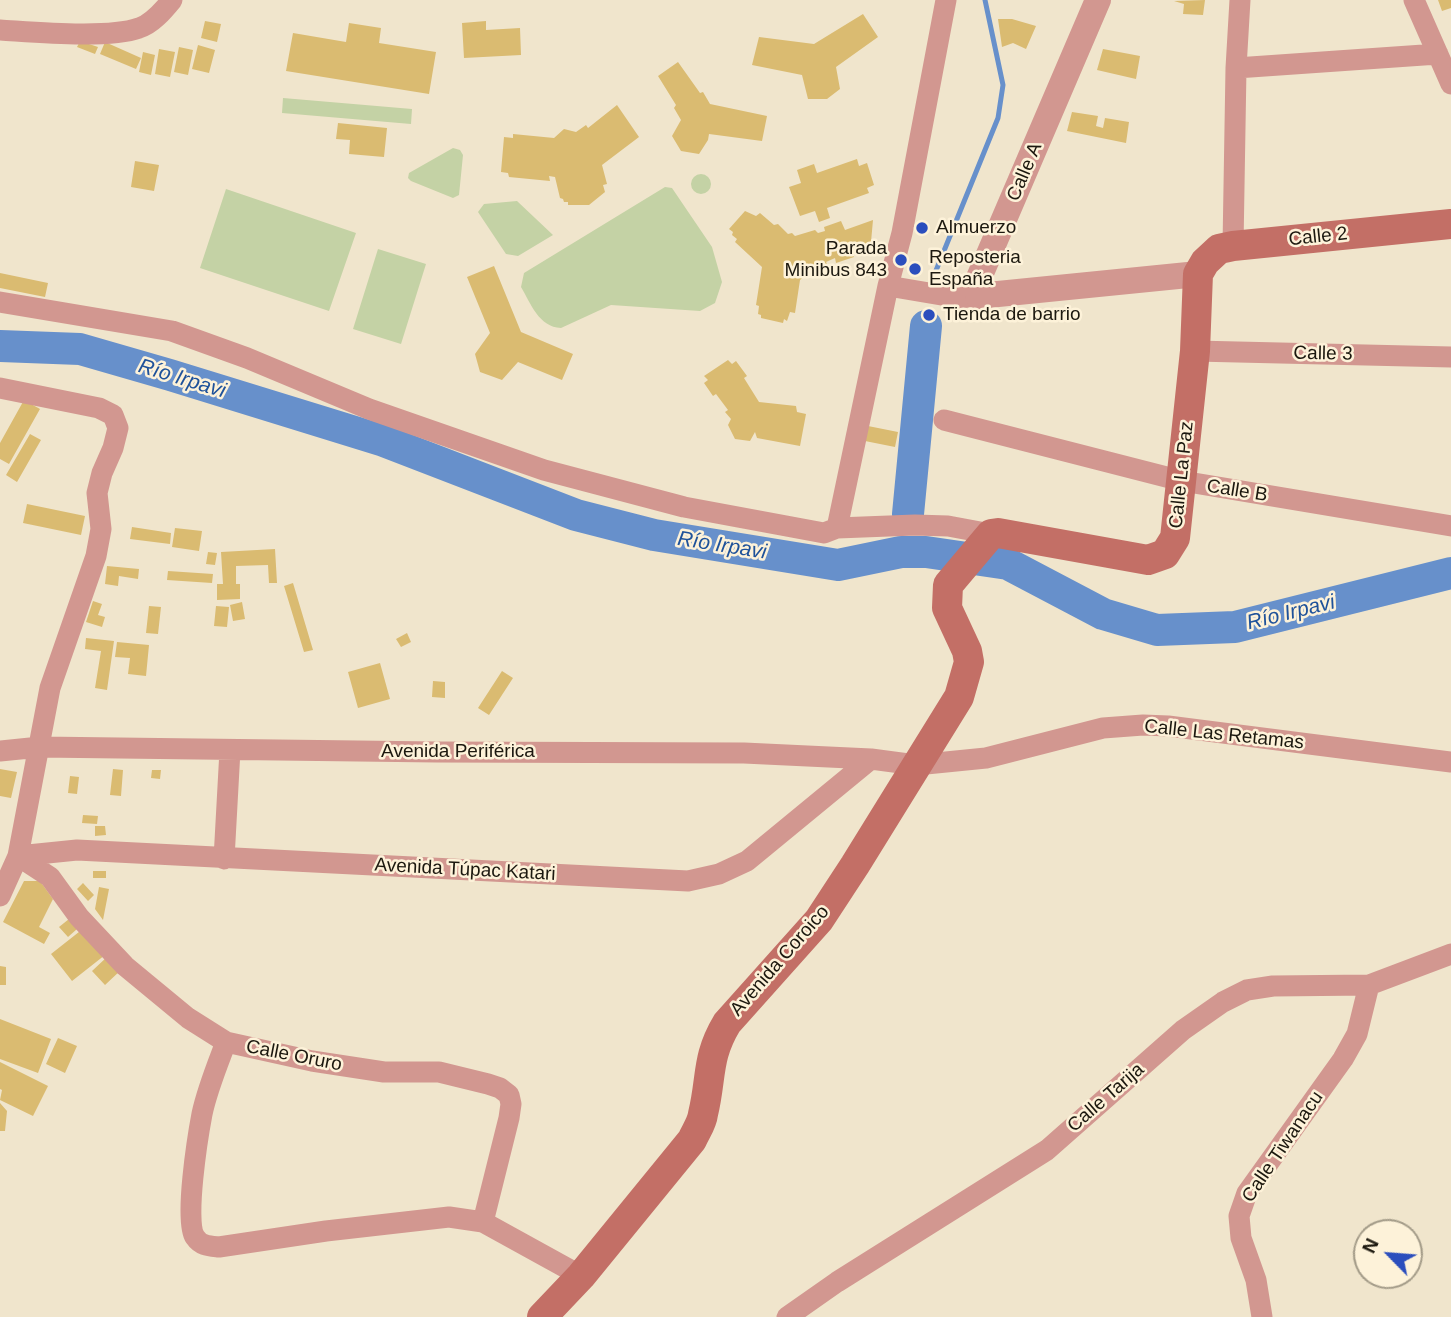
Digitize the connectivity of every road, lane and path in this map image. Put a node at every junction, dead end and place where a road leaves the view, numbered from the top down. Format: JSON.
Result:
{"nodes":[{"id":1,"x":172,"y":0,"type":"edge"},
{"id":2,"x":946,"y":0,"type":"edge"},
{"id":3,"x":1098,"y":0,"type":"edge"},
{"id":4,"x":1240,"y":0,"type":"edge"},
{"id":5,"x":1414,"y":0,"type":"edge"},
{"id":6,"x":0,"y":30,"type":"edge"},
{"id":7,"x":1438,"y":54,"type":"junction"},
{"id":8,"x":1236,"y":68,"type":"junction"},
{"id":9,"x":1451,"y":84,"type":"edge"},
{"id":10,"x":1451,"y":224,"type":"edge"},
{"id":11,"x":1233,"y":246,"type":"junction"},
{"id":12,"x":1198,"y":274,"type":"junction"},
{"id":13,"x":888,"y":286,"type":"junction"},
{"id":14,"x":978,"y":296,"type":"junction"},
{"id":15,"x":0,"y":302,"type":"edge"},
{"id":16,"x":1195,"y":351,"type":"junction"},
{"id":17,"x":1451,"y":357,"type":"edge"},
{"id":18,"x":0,"y":388,"type":"edge"},
{"id":19,"x":944,"y":420,"type":"dead end"},
{"id":20,"x":1182,"y":481,"type":"junction"},
{"id":21,"x":1451,"y":526,"type":"edge"},
{"id":22,"x":836,"y":527,"type":"junction"},
{"id":23,"x":986,"y":539,"type":"junction"},
{"id":24,"x":40,"y":747,"type":"junction"},
{"id":25,"x":230,"y":750,"type":"junction"},
{"id":26,"x":0,"y":751,"type":"edge"},
{"id":27,"x":871,"y":759,"type":"junction"},
{"id":28,"x":1451,"y":762,"type":"edge"},
{"id":29,"x":916,"y":765,"type":"junction"},
{"id":30,"x":18,"y":856,"type":"junction"},
{"id":31,"x":224,"y":859,"type":"junction"},
{"id":32,"x":0,"y":896,"type":"edge"},
{"id":33,"x":1451,"y":954,"type":"edge"},
{"id":34,"x":1369,"y":985,"type":"junction"},
{"id":35,"x":226,"y":1042,"type":"junction"},
{"id":36,"x":483,"y":1222,"type":"junction"},
{"id":37,"x":581,"y":1276,"type":"junction"},
{"id":38,"x":542,"y":1317,"type":"edge"},
{"id":39,"x":787,"y":1317,"type":"edge"},
{"id":40,"x":1262,"y":1317,"type":"edge"}],
"edges":[{"from":1,"to":6,"type":"street"},
{"from":2,"to":13,"type":"street"},
{"from":3,"to":14,"type":"street","name":"Calle A"},
{"from":4,"to":8,"type":"street"},
{"from":5,"to":7,"type":"street"},
{"from":7,"to":8,"type":"street"},
{"from":7,"to":9,"type":"street"},
{"from":8,"to":11,"type":"street"},
{"from":10,"to":11,"type":"main road","name":"Calle 2"},
{"from":11,"to":12,"type":"main road","name":"Calle 2"},
{"from":12,"to":14,"type":"street"},
{"from":12,"to":16,"type":"main road","name":"Calle La Paz"},
{"from":13,"to":14,"type":"street"},
{"from":13,"to":22,"type":"street"},
{"from":15,"to":22,"type":"street"},
{"from":16,"to":17,"type":"street","name":"Calle 3"},
{"from":16,"to":20,"type":"main road","name":"Calle La Paz"},
{"from":18,"to":24,"type":"street"},
{"from":19,"to":20,"type":"street","name":"Calle B"},
{"from":20,"to":21,"type":"street","name":"Calle B"},
{"from":20,"to":23,"type":"main road","name":"Calle La Paz"},
{"from":22,"to":23,"type":"street"},
{"from":23,"to":29,"type":"main road","name":"Avenida Coroico"},
{"from":24,"to":25,"type":"street","name":"Avenida Periférica"},
{"from":24,"to":26,"type":"street","name":"Avenida Periférica"},
{"from":24,"to":30,"type":"street"},
{"from":25,"to":27,"type":"street","name":"Avenida Periférica"},
{"from":25,"to":31,"type":"street"},
{"from":27,"to":29,"type":"street","name":"Avenida Periférica"},
{"from":27,"to":31,"type":"street","name":"Avenida Túpac Katari"},
{"from":28,"to":29,"type":"street","name":"Calle Las Retamas"},
{"from":29,"to":37,"type":"main road","name":"Avenida Coroico"},
{"from":30,"to":31,"type":"street","name":"Avenida Túpac Katari"},
{"from":30,"to":32,"type":"street"},
{"from":30,"to":35,"type":"street","name":"Calle Oruro"},
{"from":33,"to":34,"type":"street","name":"Calle Tarija"},
{"from":34,"to":39,"type":"street","name":"Calle Tarija"},
{"from":34,"to":40,"type":"street","name":"Calle Tiwanacu"},
{"from":35,"to":36,"type":"street","name":"Calle Oruro"},
{"from":35,"to":36,"type":"street"},
{"from":36,"to":37,"type":"street"},
{"from":37,"to":38,"type":"main road","name":"Avenida Coroico"}]}
